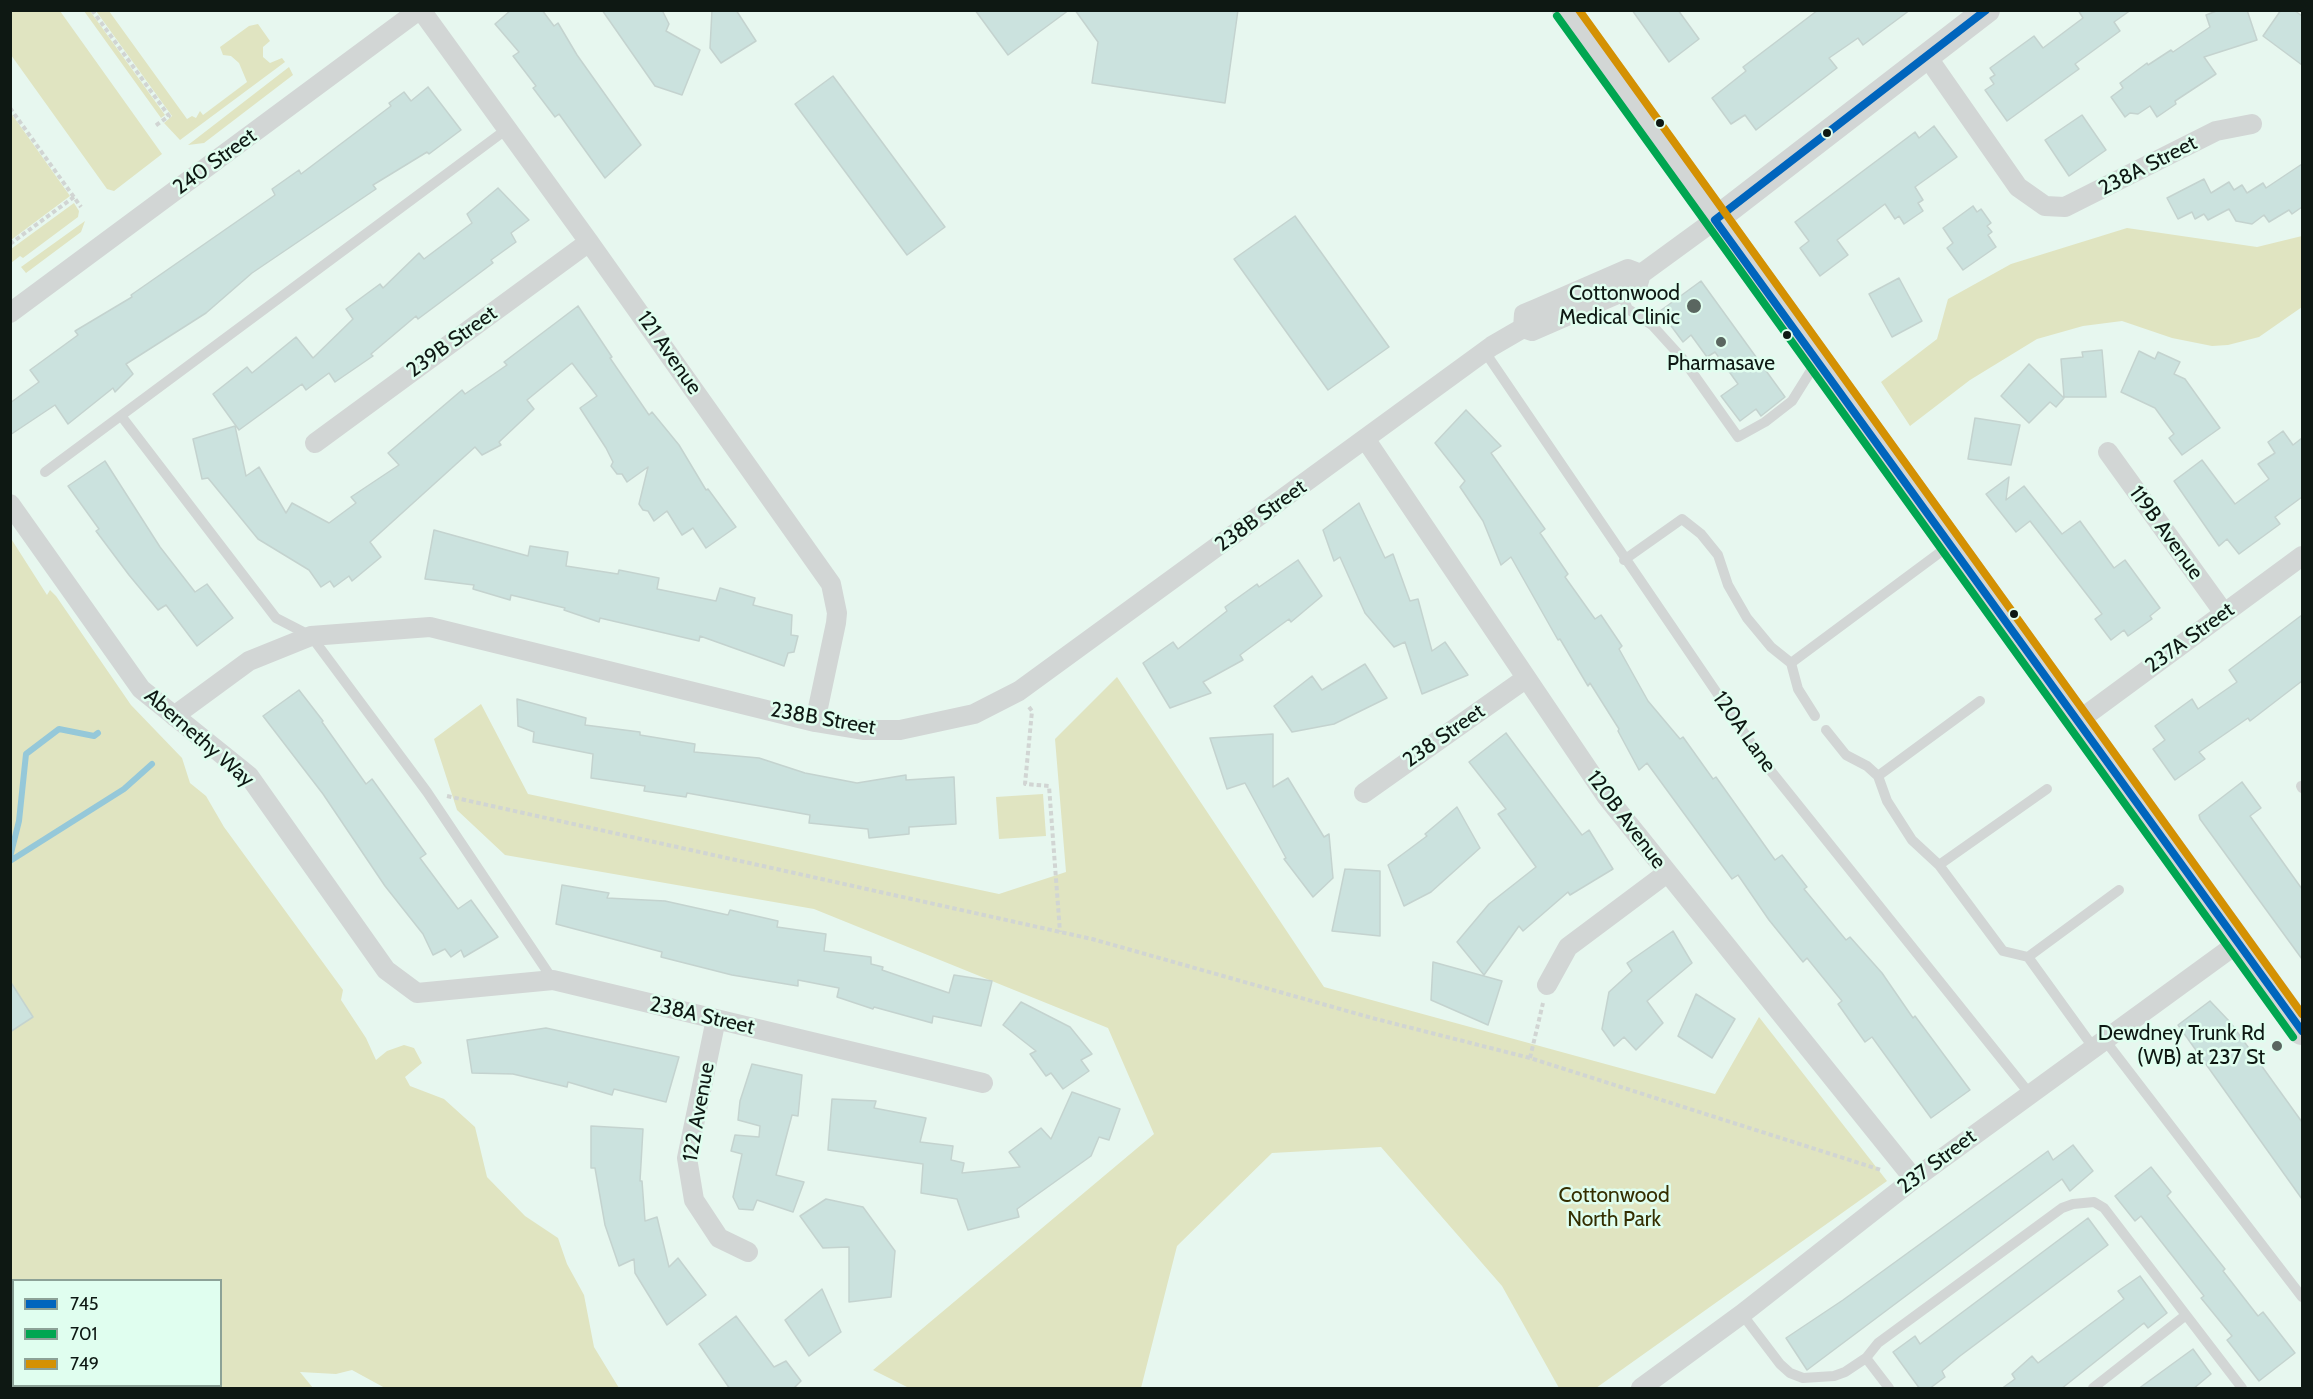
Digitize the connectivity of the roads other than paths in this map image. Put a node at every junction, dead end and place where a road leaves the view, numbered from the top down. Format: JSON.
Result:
{"nodes":[{"id":1,"x":420,"y":10,"type":"edge"},
{"id":2,"x":1566,"y":10,"type":"edge"},
{"id":3,"x":1987,"y":10,"type":"edge"},
{"id":4,"x":1928,"y":58,"type":"junction"},
{"id":5,"x":2252,"y":124,"type":"dead end"},
{"id":6,"x":507,"y":129,"type":"junction"},
{"id":7,"x":1715,"y":220,"type":"junction"},
{"id":8,"x":589,"y":242,"type":"junction"},
{"id":9,"x":1641,"y":274,"type":"junction"},
{"id":10,"x":1621,"y":294,"type":"junction"},
{"id":11,"x":10,"y":314,"type":"edge"},
{"id":12,"x":1523,"y":328,"type":"junction"},
{"id":13,"x":1485,"y":352,"type":"junction"},
{"id":14,"x":1817,"y":361,"type":"junction"},
{"id":15,"x":122,"y":417,"type":"junction"},
{"id":16,"x":1366,"y":440,"type":"junction"},
{"id":17,"x":315,"y":443,"type":"dead end"},
{"id":18,"x":2108,"y":452,"type":"dead end"},
{"id":19,"x":45,"y":472,"type":"dead end"},
{"id":20,"x":10,"y":504,"type":"edge"},
{"id":21,"x":1950,"y":545,"type":"junction"},
{"id":22,"x":2302,"y":556,"type":"edge"},
{"id":23,"x":1624,"y":560,"type":"junction"},
{"id":24,"x":2224,"y":613,"type":"junction"},
{"id":25,"x":311,"y":636,"type":"junction"},
{"id":26,"x":1791,"y":663,"type":"junction"},
{"id":27,"x":1525,"y":679,"type":"junction"},
{"id":28,"x":1980,"y":701,"type":"dead end"},
{"id":29,"x":174,"y":716,"type":"junction"},
{"id":30,"x":1815,"y":716,"type":"dead end"},
{"id":31,"x":2078,"y":721,"type":"junction"},
{"id":32,"x":815,"y":722,"type":"junction"},
{"id":33,"x":1827,"y":730,"type":"dead end"},
{"id":34,"x":1878,"y":777,"type":"junction"},
{"id":35,"x":2047,"y":789,"type":"dead end"},
{"id":36,"x":1364,"y":793,"type":"dead end"},
{"id":37,"x":1939,"y":865,"type":"junction"},
{"id":38,"x":1667,"y":873,"type":"junction"},
{"id":39,"x":2119,"y":890,"type":"dead end"},
{"id":40,"x":2238,"y":943,"type":"junction"},
{"id":41,"x":2028,"y":957,"type":"junction"},
{"id":42,"x":553,"y":980,"type":"junction"},
{"id":43,"x":1547,"y":985,"type":"road end"},
{"id":44,"x":417,"y":993,"type":"joint"},
{"id":45,"x":716,"y":1019,"type":"junction"},
{"id":46,"x":2302,"y":1031,"type":"edge"},
{"id":47,"x":2099,"y":1043,"type":"junction"},
{"id":48,"x":983,"y":1083,"type":"dead end"},
{"id":49,"x":2029,"y":1093,"type":"junction"},
{"id":50,"x":1914,"y":1179,"type":"junction"},
{"id":51,"x":748,"y":1252,"type":"dead end"},
{"id":52,"x":2302,"y":1297,"type":"edge"},
{"id":53,"x":1742,"y":1314,"type":"junction"},
{"id":54,"x":2186,"y":1315,"type":"junction"},
{"id":55,"x":1866,"y":1358,"type":"junction"},
{"id":56,"x":1645,"y":1388,"type":"edge"},
{"id":57,"x":1889,"y":1389,"type":"edge"},
{"id":58,"x":2093,"y":1389,"type":"edge"},
{"id":59,"x":2242,"y":1389,"type":"edge"}],
"edges":[{"from":1,"to":6,"type":"street","name":"121 Avenue"},
{"from":1,"to":11,"type":"street","name":"240 Street"},
{"from":2,"to":7,"type":"main road"},
{"from":3,"to":4,"type":"street","name":"238B Street"},
{"from":4,"to":5,"type":"street","name":"238A Street"},
{"from":4,"to":7,"type":"street","name":"238B Street"},
{"from":6,"to":8,"type":"street","name":"121 Avenue"},
{"from":6,"to":15,"type":"lane"},
{"from":7,"to":9,"type":"street","name":"238B Street"},
{"from":7,"to":14,"type":"main road"},
{"from":8,"to":17,"type":"street","name":"239B Street"},
{"from":8,"to":32,"type":"street","name":"121 Avenue"},
{"from":9,"to":10,"type":"street","name":"238B Street"},
{"from":9,"to":12,"type":"street","name":"238B Street"},
{"from":10,"to":12,"type":"street","name":"238B Street"},
{"from":10,"to":14,"type":"lane"},
{"from":12,"to":13,"type":"street","name":"238B Street"},
{"from":13,"to":16,"type":"street","name":"238B Street"},
{"from":13,"to":23,"type":"lane","name":"120A Lane"},
{"from":14,"to":21,"type":"main road"},
{"from":15,"to":19,"type":"lane"},
{"from":15,"to":25,"type":"lane"},
{"from":16,"to":27,"type":"street","name":"120B Avenue"},
{"from":16,"to":32,"type":"street","name":"238B Street"},
{"from":18,"to":24,"type":"street","name":"119B Avenue"},
{"from":20,"to":29,"type":"street","name":"Abernethy Way"},
{"from":21,"to":26,"type":"lane"},
{"from":21,"to":31,"type":"main road"},
{"from":22,"to":24,"type":"street","name":"237A Street"},
{"from":23,"to":26,"type":"lane"},
{"from":23,"to":49,"type":"lane","name":"120A Lane"},
{"from":24,"to":31,"type":"street","name":"237A Street"},
{"from":25,"to":29,"type":"street","name":"238B Street"},
{"from":25,"to":32,"type":"street","name":"238B Street"},
{"from":25,"to":42,"type":"lane"},
{"from":26,"to":30,"type":"lane"},
{"from":27,"to":36,"type":"street","name":"238 Street"},
{"from":27,"to":38,"type":"street","name":"120B Avenue"},
{"from":28,"to":34,"type":"lane"},
{"from":29,"to":44,"type":"street","name":"Abernethy Way"},
{"from":31,"to":40,"type":"main road"},
{"from":33,"to":34,"type":"lane"},
{"from":34,"to":37,"type":"lane"},
{"from":35,"to":37,"type":"lane"},
{"from":37,"to":41,"type":"lane"},
{"from":38,"to":43,"type":"street"},
{"from":38,"to":50,"type":"street","name":"120B Avenue"},
{"from":39,"to":41,"type":"lane"},
{"from":40,"to":46,"type":"main road"},
{"from":40,"to":47,"type":"street","name":"237 Street"},
{"from":41,"to":47,"type":"lane"},
{"from":42,"to":44,"type":"street","name":"238A Street"},
{"from":42,"to":45,"type":"street","name":"238A Street"},
{"from":45,"to":48,"type":"street","name":"238A Street"},
{"from":45,"to":51,"type":"street","name":"122 Avenue"},
{"from":47,"to":49,"type":"street","name":"237 Street"},
{"from":47,"to":52,"type":"lane"},
{"from":49,"to":50,"type":"street","name":"237 Street"},
{"from":50,"to":53,"type":"street","name":"237 Street"},
{"from":53,"to":55,"type":"lane"},
{"from":53,"to":56,"type":"street","name":"237 Street"},
{"from":54,"to":55,"type":"lane"},
{"from":54,"to":58,"type":"lane"},
{"from":54,"to":59,"type":"lane"},
{"from":55,"to":57,"type":"lane"}]}
